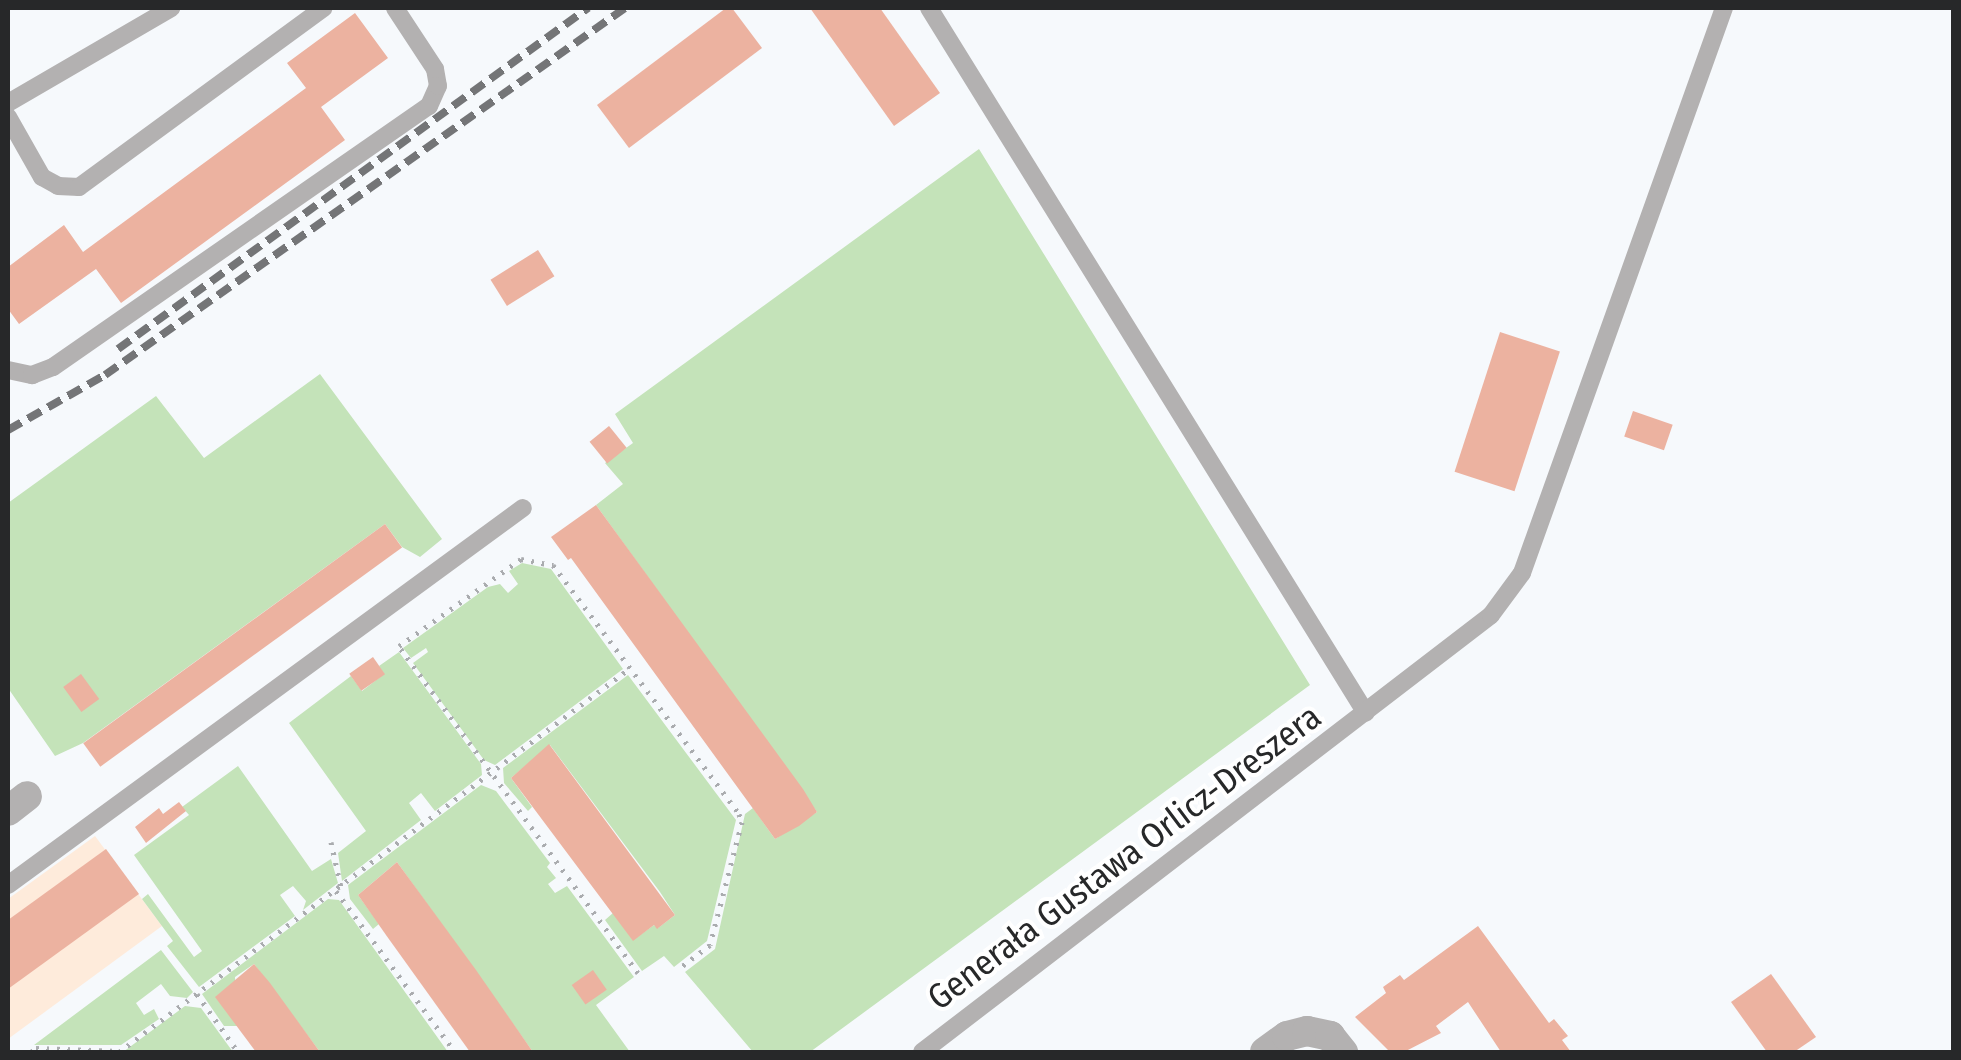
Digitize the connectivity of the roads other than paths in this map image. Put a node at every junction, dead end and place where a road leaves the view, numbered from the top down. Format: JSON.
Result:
{"nodes":[{"id":1,"x":171,"y":8,"type":"edge"},
{"id":2,"x":324,"y":8,"type":"edge"},
{"id":3,"x":395,"y":8,"type":"edge"},
{"id":4,"x":929,"y":8,"type":"edge"},
{"id":5,"x":1724,"y":8,"type":"edge"},
{"id":6,"x":8,"y":103,"type":"edge"},
{"id":7,"x":8,"y":117,"type":"edge"},
{"id":8,"x":8,"y":370,"type":"edge"},
{"id":9,"x":523,"y":508,"type":"dead end"},
{"id":10,"x":1366,"y":712,"type":"junction"},
{"id":11,"x":8,"y":885,"type":"edge"},
{"id":12,"x":922,"y":1052,"type":"edge"},
{"id":13,"x":1265,"y":1052,"type":"edge"},
{"id":14,"x":1342,"y":1052,"type":"edge"}],
"edges":[{"from":1,"to":6,"type":"lane"},
{"from":2,"to":7,"type":"lane"},
{"from":3,"to":8,"type":"lane"},
{"from":4,"to":10,"type":"lane"},
{"from":5,"to":10,"type":"lane","name":"Generała Gustawa Orlicz-Dreszera"},
{"from":9,"to":11,"type":"lane"},
{"from":10,"to":12,"type":"lane","name":"Generała Gustawa Orlicz-Dreszera"},
{"from":13,"to":14,"type":"street"}]}
